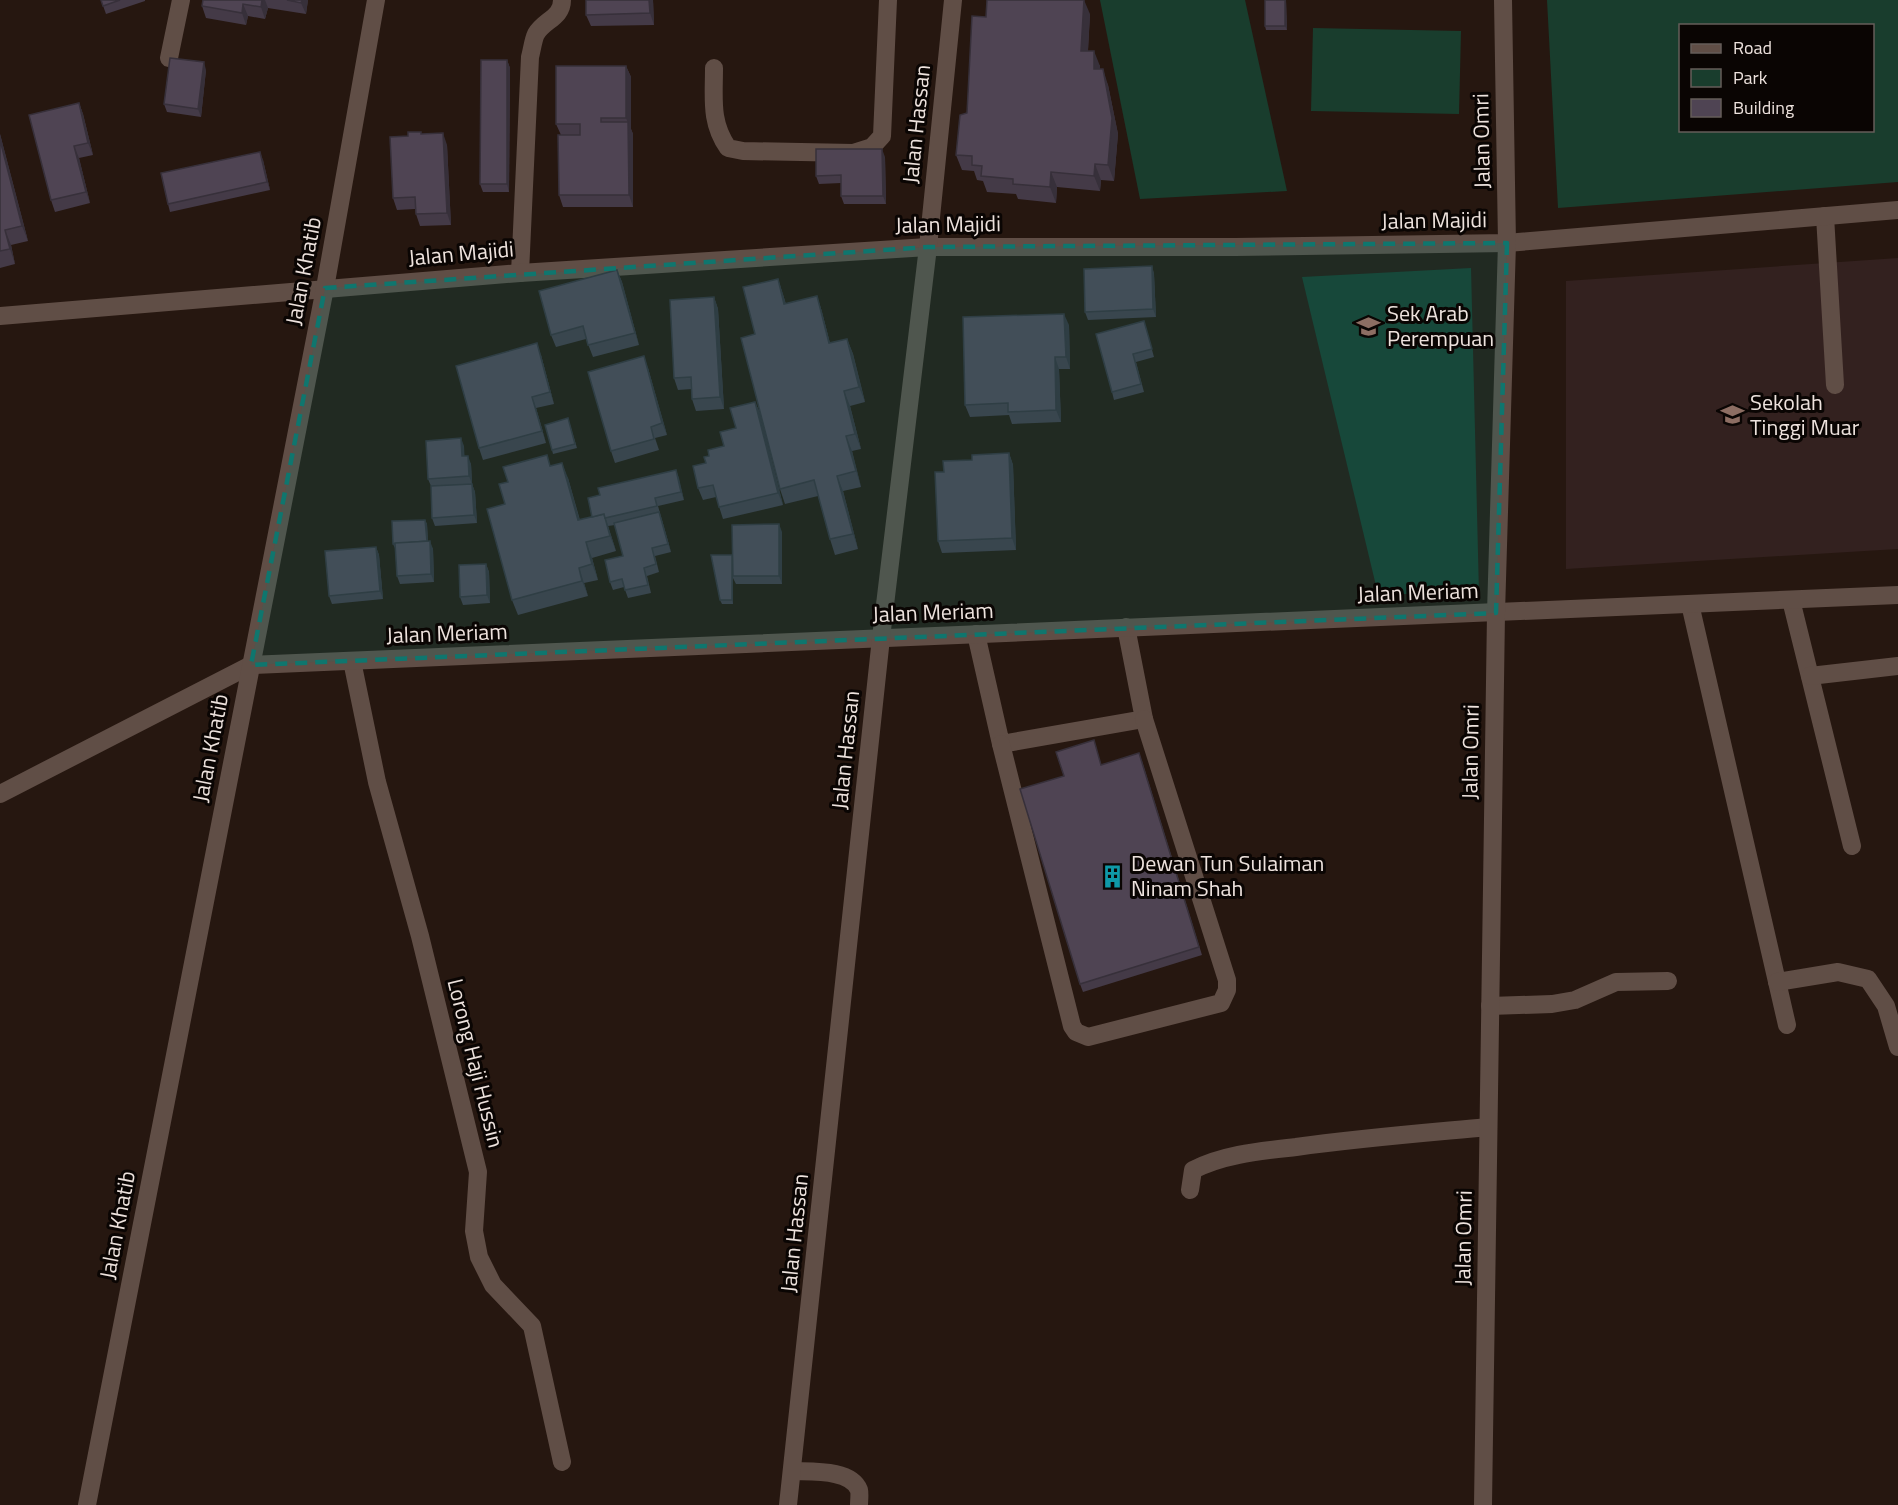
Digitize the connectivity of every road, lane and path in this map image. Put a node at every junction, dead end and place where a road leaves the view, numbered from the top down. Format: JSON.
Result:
{"nodes":[{"id":1,"x":181,"y":0,"type":"edge"},
{"id":2,"x":376,"y":0,"type":"edge"},
{"id":3,"x":562,"y":0,"type":"edge"},
{"id":4,"x":888,"y":0,"type":"edge"},
{"id":5,"x":953,"y":0,"type":"edge"},
{"id":6,"x":1503,"y":0,"type":"edge"},
{"id":7,"x":169,"y":58,"type":"edge"},
{"id":8,"x":714,"y":68,"type":"dead end"},
{"id":9,"x":1898,"y":210,"type":"edge"},
{"id":10,"x":1825,"y":216,"type":"junction"},
{"id":11,"x":1507,"y":243,"type":"junction"},
{"id":12,"x":928,"y":247,"type":"junction"},
{"id":13,"x":520,"y":273,"type":"junction"},
{"id":14,"x":325,"y":288,"type":"junction"},
{"id":15,"x":0,"y":316,"type":"edge"},
{"id":16,"x":1835,"y":385,"type":"dead end"},
{"id":17,"x":1898,"y":595,"type":"edge"},
{"id":18,"x":1791,"y":600,"type":"junction"},
{"id":19,"x":1690,"y":604,"type":"junction"},
{"id":20,"x":1496,"y":613,"type":"junction"},
{"id":21,"x":1126,"y":627,"type":"junction"},
{"id":22,"x":976,"y":634,"type":"junction"},
{"id":23,"x":881,"y":638,"type":"junction"},
{"id":24,"x":352,"y":661,"type":"junction"},
{"id":25,"x":251,"y":665,"type":"junction"},
{"id":26,"x":1898,"y":666,"type":"edge"},
{"id":27,"x":1810,"y":676,"type":"junction"},
{"id":28,"x":1144,"y":718,"type":"junction"},
{"id":29,"x":1001,"y":744,"type":"junction"},
{"id":30,"x":0,"y":794,"type":"edge"},
{"id":31,"x":1852,"y":846,"type":"dead end"},
{"id":32,"x":1668,"y":981,"type":"dead end"},
{"id":33,"x":1777,"y":982,"type":"junction"},
{"id":34,"x":1490,"y":1006,"type":"junction"},
{"id":35,"x":1787,"y":1025,"type":"dead end"},
{"id":36,"x":1898,"y":1047,"type":"edge"},
{"id":37,"x":1488,"y":1127,"type":"junction"},
{"id":38,"x":1190,"y":1190,"type":"dead end"},
{"id":39,"x":562,"y":1462,"type":"dead end"},
{"id":40,"x":792,"y":1470,"type":"junction"},
{"id":41,"x":87,"y":1505,"type":"edge"},
{"id":42,"x":788,"y":1505,"type":"edge"},
{"id":43,"x":859,"y":1505,"type":"edge"},
{"id":44,"x":1483,"y":1505,"type":"edge"}],
"edges":[{"from":1,"to":7,"type":"street"},
{"from":2,"to":14,"type":"street","name":"Jalan Khatib"},
{"from":3,"to":13,"type":"street"},
{"from":4,"to":8,"type":"street"},
{"from":5,"to":12,"type":"street","name":"Jalan Hassan"},
{"from":6,"to":11,"type":"street","name":"Jalan Omri"},
{"from":9,"to":10,"type":"street","name":"Jalan Majidi"},
{"from":10,"to":11,"type":"street","name":"Jalan Majidi"},
{"from":10,"to":16,"type":"street"},
{"from":11,"to":12,"type":"street","name":"Jalan Majidi"},
{"from":11,"to":20,"type":"street","name":"Jalan Omri"},
{"from":12,"to":13,"type":"street","name":"Jalan Majidi"},
{"from":12,"to":23,"type":"street","name":"Jalan Hassan"},
{"from":13,"to":14,"type":"street","name":"Jalan Majidi"},
{"from":14,"to":15,"type":"street","name":"Jalan Majidi"},
{"from":14,"to":25,"type":"street","name":"Jalan Khatib"},
{"from":17,"to":18,"type":"street","name":"Jalan Meriam"},
{"from":18,"to":19,"type":"street","name":"Jalan Meriam"},
{"from":18,"to":27,"type":"street"},
{"from":19,"to":20,"type":"street","name":"Jalan Meriam"},
{"from":19,"to":33,"type":"street"},
{"from":20,"to":21,"type":"street","name":"Jalan Meriam"},
{"from":20,"to":34,"type":"street","name":"Jalan Omri"},
{"from":21,"to":22,"type":"street","name":"Jalan Meriam"},
{"from":21,"to":28,"type":"street"},
{"from":22,"to":23,"type":"street","name":"Jalan Meriam"},
{"from":22,"to":29,"type":"street"},
{"from":23,"to":24,"type":"street","name":"Jalan Meriam"},
{"from":23,"to":40,"type":"street","name":"Jalan Hassan"},
{"from":24,"to":25,"type":"street","name":"Jalan Meriam"},
{"from":24,"to":39,"type":"street","name":"Lorong Haji Hussin"},
{"from":25,"to":30,"type":"street","name":"Jalan Meriam"},
{"from":25,"to":41,"type":"street","name":"Jalan Khatib"},
{"from":26,"to":27,"type":"street"},
{"from":27,"to":31,"type":"street"},
{"from":28,"to":29,"type":"street"},
{"from":28,"to":29,"type":"street"},
{"from":32,"to":34,"type":"street"},
{"from":33,"to":35,"type":"street"},
{"from":33,"to":36,"type":"street"},
{"from":34,"to":37,"type":"street","name":"Jalan Omri"},
{"from":37,"to":38,"type":"street"},
{"from":37,"to":44,"type":"street","name":"Jalan Omri"},
{"from":40,"to":42,"type":"street","name":"Jalan Hassan"},
{"from":40,"to":43,"type":"street"}]}
